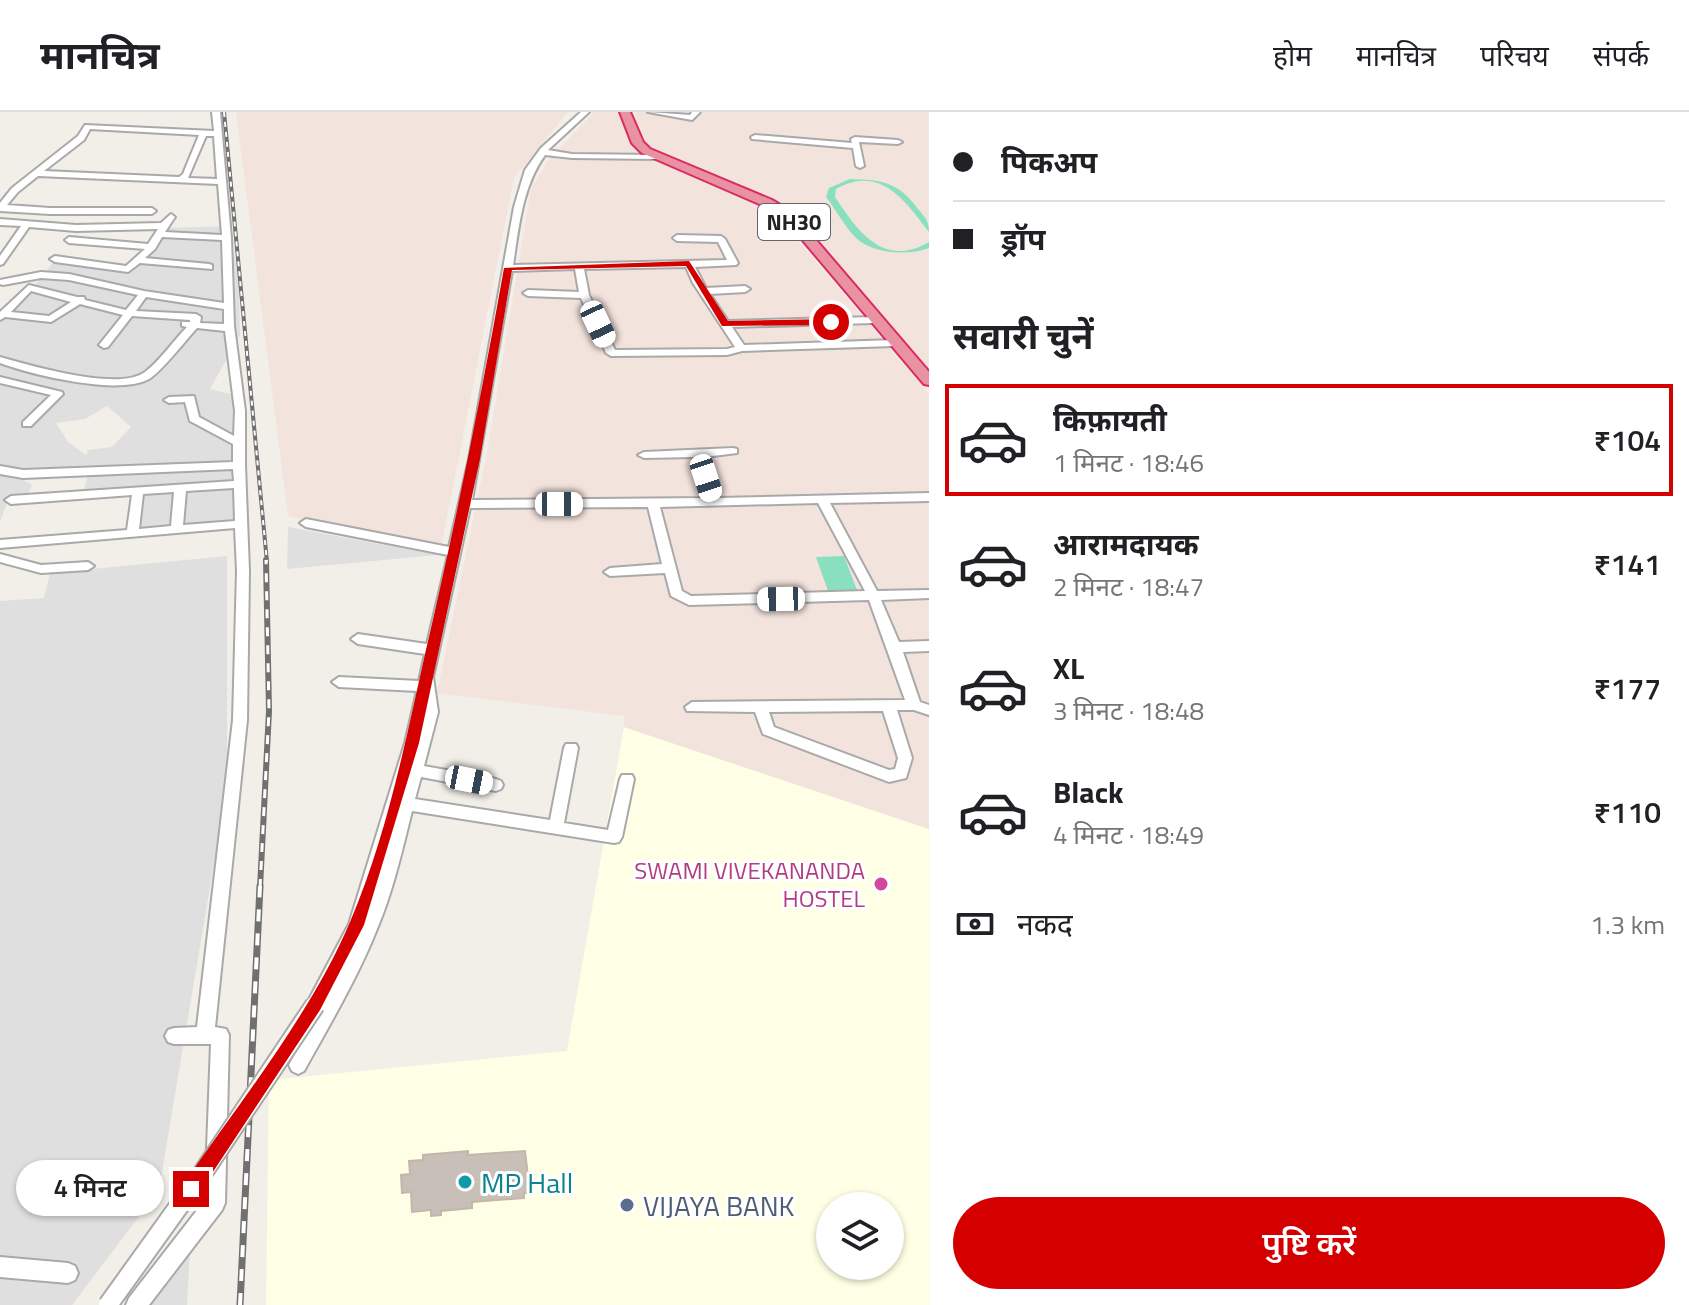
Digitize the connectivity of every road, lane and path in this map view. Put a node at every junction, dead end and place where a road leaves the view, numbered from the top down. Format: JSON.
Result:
{"nodes":[{"id":1,"x":216,"y":112,"type":"edge"},
{"id":2,"x":585,"y":112,"type":"edge"},
{"id":3,"x":628,"y":112,"type":"edge"},
{"id":4,"x":652,"y":112,"type":"edge"},
{"id":5,"x":696,"y":112,"type":"edge"},
{"id":6,"x":95,"y":116,"type":"dead end"},
{"id":7,"x":88,"y":127,"type":"junction"},
{"id":8,"x":203,"y":133,"type":"junction"},
{"id":9,"x":219,"y":134,"type":"junction"},
{"id":10,"x":755,"y":137,"type":"dead end"},
{"id":11,"x":898,"y":142,"type":"dead end"},
{"id":12,"x":856,"y":146,"type":"junction"},
{"id":13,"x":543,"y":152,"type":"junction"},
{"id":14,"x":657,"y":157,"type":"junction"},
{"id":15,"x":860,"y":166,"type":"dead end"},
{"id":16,"x":36,"y":173,"type":"junction"},
{"id":17,"x":182,"y":179,"type":"junction"},
{"id":18,"x":221,"y":182,"type":"junction"},
{"id":19,"x":1,"y":208,"type":"edge"},
{"id":20,"x":152,"y":211,"type":"dead end"},
{"id":21,"x":171,"y":217,"type":"dead end"},
{"id":22,"x":0,"y":222,"type":"edge"},
{"id":23,"x":27,"y":224,"type":"junction"},
{"id":24,"x":76,"y":228,"type":"junction"},
{"id":25,"x":161,"y":230,"type":"junction"},
{"id":26,"x":227,"y":238,"type":"junction"},
{"id":27,"x":677,"y":238,"type":"dead end"},
{"id":28,"x":69,"y":240,"type":"junction"},
{"id":29,"x":152,"y":247,"type":"junction"},
{"id":30,"x":55,"y":259,"type":"junction"},
{"id":31,"x":137,"y":260,"type":"junction"},
{"id":32,"x":0,"y":262,"type":"edge"},
{"id":33,"x":689,"y":263,"type":"junction"},
{"id":34,"x":579,"y":266,"type":"junction"},
{"id":35,"x":209,"y":267,"type":"dead end"},
{"id":36,"x":508,"y":268,"type":"junction"},
{"id":37,"x":41,"y":275,"type":"junction"},
{"id":38,"x":1,"y":281,"type":"edge"},
{"id":39,"x":29,"y":288,"type":"junction"},
{"id":40,"x":745,"y":289,"type":"dead end"},
{"id":41,"x":704,"y":291,"type":"junction"},
{"id":42,"x":528,"y":293,"type":"dead end"},
{"id":43,"x":144,"y":294,"type":"junction"},
{"id":44,"x":584,"y":295,"type":"junction"},
{"id":45,"x":81,"y":299,"type":"junction"},
{"id":46,"x":228,"y":307,"type":"junction"},
{"id":47,"x":127,"y":313,"type":"junction"},
{"id":48,"x":2,"y":315,"type":"edge"},
{"id":49,"x":874,"y":320,"type":"junction"},
{"id":50,"x":725,"y":324,"type":"junction"},
{"id":51,"x":194,"y":325,"type":"junction"},
{"id":52,"x":229,"y":326,"type":"junction"},
{"id":53,"x":894,"y":343,"type":"junction"},
{"id":54,"x":104,"y":345,"type":"dead end"},
{"id":55,"x":741,"y":348,"type":"junction"},
{"id":56,"x":911,"y":358,"type":"junction"},
{"id":57,"x":0,"y":360,"type":"edge"},
{"id":58,"x":929,"y":374,"type":"edge"},
{"id":59,"x":0,"y":380,"type":"edge"},
{"id":60,"x":929,"y":381,"type":"edge"},
{"id":61,"x":169,"y":400,"type":"dead end"},
{"id":62,"x":27,"y":424,"type":"dead end"},
{"id":63,"x":239,"y":443,"type":"junction"},
{"id":64,"x":733,"y":451,"type":"dead end"},
{"id":65,"x":698,"y":454,"type":"junction"},
{"id":66,"x":644,"y":455,"type":"dead end"},
{"id":67,"x":239,"y":465,"type":"junction"},
{"id":68,"x":0,"y":470,"type":"edge"},
{"id":69,"x":238,"y":484,"type":"junction"},
{"id":70,"x":180,"y":489,"type":"junction"},
{"id":71,"x":138,"y":491,"type":"junction"},
{"id":72,"x":929,"y":497,"type":"edge"},
{"id":73,"x":11,"y":500,"type":"dead end"},
{"id":74,"x":822,"y":500,"type":"junction"},
{"id":75,"x":714,"y":502,"type":"junction"},
{"id":76,"x":653,"y":503,"type":"junction"},
{"id":77,"x":465,"y":504,"type":"junction"},
{"id":78,"x":306,"y":523,"type":"dead end"},
{"id":79,"x":240,"y":524,"type":"junction"},
{"id":80,"x":177,"y":530,"type":"junction"},
{"id":81,"x":132,"y":534,"type":"junction"},
{"id":82,"x":0,"y":544,"type":"edge"},
{"id":83,"x":454,"y":552,"type":"junction"},
{"id":84,"x":0,"y":558,"type":"edge"},
{"id":85,"x":88,"y":566,"type":"dead end"},
{"id":86,"x":670,"y":568,"type":"junction"},
{"id":87,"x":610,"y":572,"type":"dead end"},
{"id":88,"x":929,"y":594,"type":"edge"},
{"id":89,"x":874,"y":596,"type":"junction"},
{"id":90,"x":358,"y":639,"type":"dead end"},
{"id":91,"x":929,"y":646,"type":"edge"},
{"id":92,"x":896,"y":647,"type":"junction"},
{"id":93,"x":433,"y":650,"type":"junction"},
{"id":94,"x":426,"y":681,"type":"junction"},
{"id":95,"x":339,"y":682,"type":"dead end"},
{"id":96,"x":914,"y":705,"type":"junction"},
{"id":97,"x":889,"y":706,"type":"junction"},
{"id":98,"x":692,"y":707,"type":"dead end"},
{"id":99,"x":761,"y":707,"type":"junction"},
{"id":100,"x":929,"y":710,"type":"edge"},
{"id":101,"x":571,"y":748,"type":"dead end"},
{"id":102,"x":414,"y":770,"type":"junction"},
{"id":103,"x":627,"y":779,"type":"dead end"},
{"id":104,"x":496,"y":785,"type":"dead end"},
{"id":105,"x":406,"y":804,"type":"junction"},
{"id":106,"x":556,"y":827,"type":"junction"},
{"id":107,"x":205,"y":1035,"type":"junction"},
{"id":108,"x":174,"y":1036,"type":"dead end"},
{"id":109,"x":298,"y":1065,"type":"dead end"},
{"id":110,"x":0,"y":1267,"type":"edge"},
{"id":111,"x":68,"y":1273,"type":"dead end"},
{"id":112,"x":108,"y":1305,"type":"edge"},
{"id":113,"x":136,"y":1305,"type":"edge"}],
"edges":[{"from":1,"to":9,"type":"street"},
{"from":2,"to":13,"type":"street"},
{"from":3,"to":14,"type":"highway","number":"NH30"},
{"from":3,"to":56,"type":"highway","number":"NH30"},
{"from":4,"to":5,"type":"street"},
{"from":6,"to":7,"type":"street"},
{"from":7,"to":8,"type":"street"},
{"from":7,"to":16,"type":"street"},
{"from":8,"to":9,"type":"street"},
{"from":8,"to":17,"type":"street"},
{"from":9,"to":18,"type":"street"},
{"from":10,"to":12,"type":"street"},
{"from":11,"to":12,"type":"street"},
{"from":12,"to":15,"type":"street"},
{"from":13,"to":14,"type":"street"},
{"from":13,"to":36,"type":"street"},
{"from":14,"to":49,"type":"highway","number":"NH30"},
{"from":16,"to":17,"type":"street"},
{"from":16,"to":19,"type":"street"},
{"from":17,"to":18,"type":"street"},
{"from":18,"to":26,"type":"street"},
{"from":19,"to":20,"type":"street"},
{"from":21,"to":25,"type":"street"},
{"from":22,"to":23,"type":"street"},
{"from":23,"to":24,"type":"street"},
{"from":23,"to":32,"type":"street"},
{"from":24,"to":25,"type":"street"},
{"from":24,"to":28,"type":"street"},
{"from":25,"to":26,"type":"street"},
{"from":25,"to":29,"type":"street"},
{"from":26,"to":46,"type":"street"},
{"from":27,"to":33,"type":"street"},
{"from":28,"to":29,"type":"street"},
{"from":28,"to":30,"type":"street"},
{"from":29,"to":31,"type":"street"},
{"from":30,"to":31,"type":"street"},
{"from":30,"to":37,"type":"street"},
{"from":31,"to":35,"type":"street"},
{"from":33,"to":34,"type":"street"},
{"from":33,"to":41,"type":"street"},
{"from":34,"to":36,"type":"street"},
{"from":34,"to":44,"type":"street"},
{"from":36,"to":77,"type":"street"},
{"from":37,"to":38,"type":"street"},
{"from":37,"to":43,"type":"street"},
{"from":38,"to":39,"type":"street"},
{"from":39,"to":45,"type":"street"},
{"from":39,"to":48,"type":"street"},
{"from":40,"to":41,"type":"street"},
{"from":41,"to":50,"type":"street"},
{"from":42,"to":44,"type":"street"},
{"from":43,"to":46,"type":"street"},
{"from":43,"to":47,"type":"street"},
{"from":44,"to":55,"type":"street"},
{"from":45,"to":47,"type":"street"},
{"from":45,"to":48,"type":"street"},
{"from":46,"to":52,"type":"street"},
{"from":47,"to":51,"type":"street"},
{"from":47,"to":54,"type":"street"},
{"from":49,"to":50,"type":"street"},
{"from":49,"to":53,"type":"highway","number":"NH30"},
{"from":50,"to":55,"type":"street"},
{"from":51,"to":52,"type":"street"},
{"from":51,"to":57,"type":"street"},
{"from":52,"to":63,"type":"street"},
{"from":53,"to":55,"type":"street"},
{"from":53,"to":56,"type":"highway","number":"NH30"},
{"from":56,"to":58,"type":"highway","number":"NH30"},
{"from":56,"to":60,"type":"highway","number":"NH30"},
{"from":59,"to":62,"type":"street"},
{"from":61,"to":63,"type":"street"},
{"from":63,"to":67,"type":"street"},
{"from":64,"to":65,"type":"street"},
{"from":65,"to":66,"type":"street"},
{"from":65,"to":75,"type":"street"},
{"from":67,"to":68,"type":"street"},
{"from":67,"to":69,"type":"street"},
{"from":69,"to":70,"type":"street"},
{"from":69,"to":79,"type":"street"},
{"from":70,"to":71,"type":"street"},
{"from":70,"to":80,"type":"street"},
{"from":71,"to":73,"type":"street"},
{"from":71,"to":81,"type":"street"},
{"from":72,"to":74,"type":"street"},
{"from":74,"to":75,"type":"street"},
{"from":74,"to":89,"type":"street"},
{"from":75,"to":76,"type":"street"},
{"from":76,"to":77,"type":"street"},
{"from":76,"to":86,"type":"street"},
{"from":77,"to":83,"type":"street"},
{"from":78,"to":83,"type":"street"},
{"from":79,"to":80,"type":"street"},
{"from":79,"to":107,"type":"street"},
{"from":80,"to":81,"type":"street"},
{"from":81,"to":82,"type":"street"},
{"from":83,"to":93,"type":"street"},
{"from":84,"to":85,"type":"street"},
{"from":86,"to":87,"type":"street"},
{"from":86,"to":89,"type":"street"},
{"from":88,"to":89,"type":"street"},
{"from":89,"to":92,"type":"street"},
{"from":90,"to":93,"type":"street"},
{"from":91,"to":92,"type":"street"},
{"from":92,"to":96,"type":"street"},
{"from":93,"to":94,"type":"street"},
{"from":94,"to":95,"type":"street"},
{"from":94,"to":102,"type":"street"},
{"from":94,"to":112,"type":"street","bridge":true},
{"from":96,"to":97,"type":"street"},
{"from":96,"to":100,"type":"street"},
{"from":97,"to":99,"type":"street"},
{"from":97,"to":99,"type":"street"},
{"from":98,"to":99,"type":"street"},
{"from":101,"to":106,"type":"street"},
{"from":102,"to":104,"type":"street"},
{"from":102,"to":105,"type":"street"},
{"from":103,"to":106,"type":"street"},
{"from":105,"to":106,"type":"street"},
{"from":105,"to":109,"type":"street"},
{"from":107,"to":108,"type":"street"},
{"from":107,"to":113,"type":"street"},
{"from":110,"to":111,"type":"street"}]}
